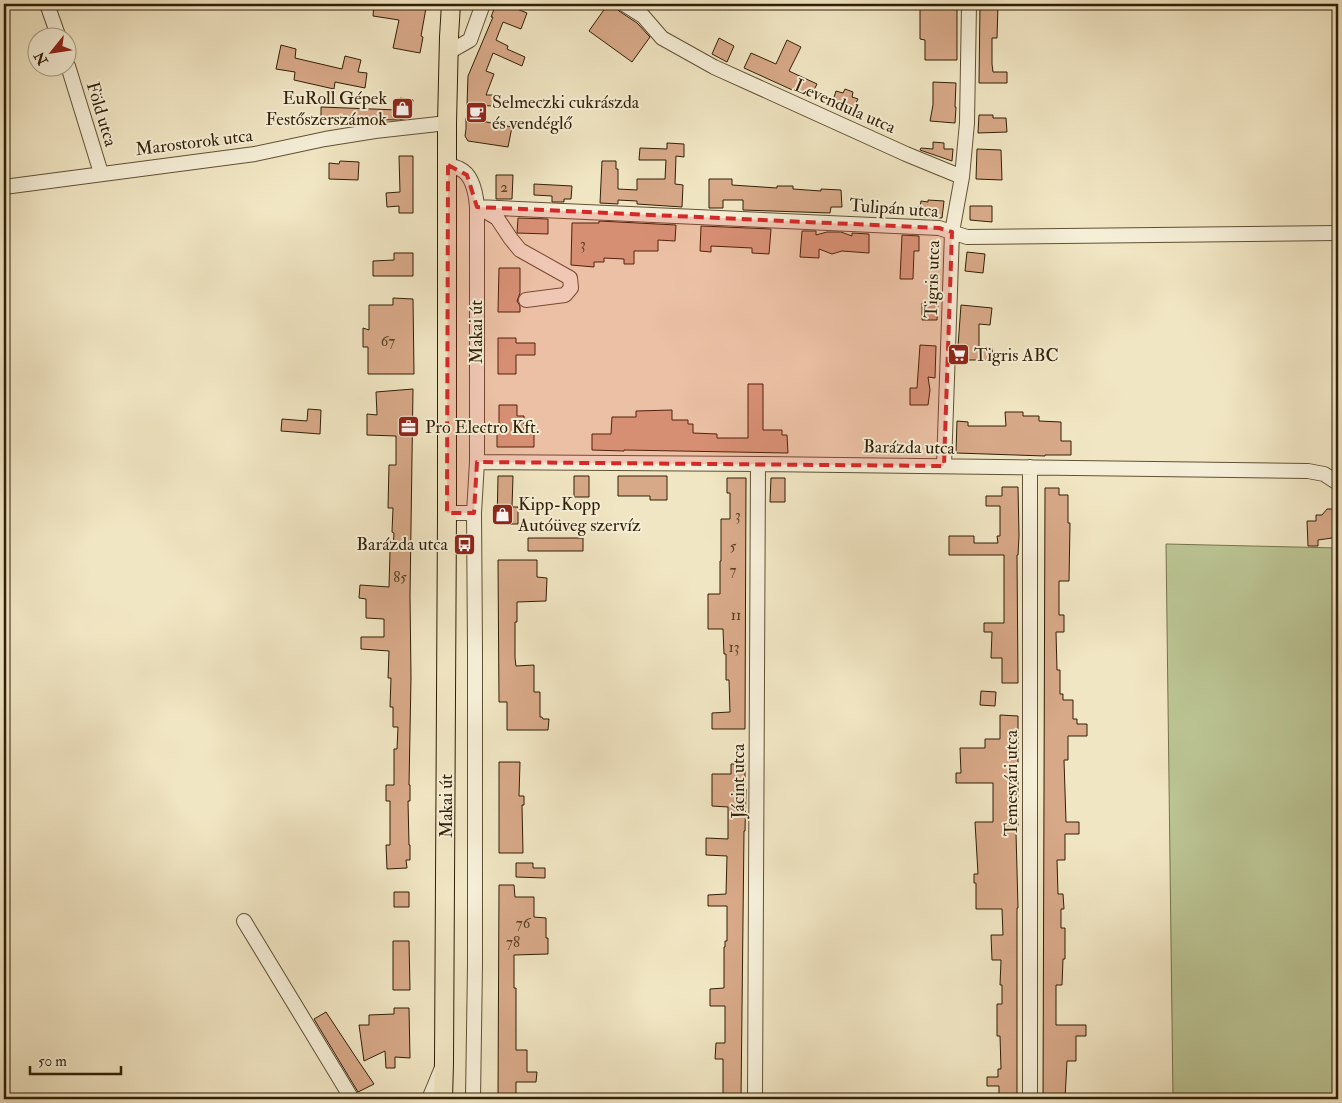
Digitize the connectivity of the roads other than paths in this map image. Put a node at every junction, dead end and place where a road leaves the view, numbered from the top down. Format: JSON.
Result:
{"nodes":[{"id":1,"x":47,"y":4,"type":"edge"},
{"id":2,"x":451,"y":4,"type":"edge"},
{"id":3,"x":483,"y":4,"type":"edge"},
{"id":4,"x":624,"y":4,"type":"edge"},
{"id":5,"x":969,"y":4,"type":"edge"},
{"id":6,"x":55,"y":28,"type":"edge"},
{"id":7,"x":449,"y":52,"type":"junction"},
{"id":8,"x":72,"y":78,"type":"edge"},
{"id":9,"x":447,"y":123,"type":"junction"},
{"id":10,"x":448,"y":165,"type":"junction"},
{"id":11,"x":101,"y":173,"type":"junction"},
{"id":12,"x":962,"y":177,"type":"junction"},
{"id":13,"x":4,"y":187,"type":"edge"},
{"id":14,"x":477,"y":207,"type":"junction"},
{"id":15,"x":952,"y":232,"type":"junction"},
{"id":16,"x":1338,"y":233,"type":"edge"},
{"id":17,"x":526,"y":300,"type":"dead end"},
{"id":18,"x":477,"y":462,"type":"junction"},
{"id":19,"x":758,"y":464,"type":"junction"},
{"id":20,"x":944,"y":466,"type":"junction"},
{"id":21,"x":1030,"y":467,"type":"junction"},
{"id":22,"x":1338,"y":483,"type":"edge"},
{"id":23,"x":447,"y":513,"type":"junction"},
{"id":24,"x":474,"y":513,"type":"junction"},
{"id":25,"x":244,"y":921,"type":"dead end"},
{"id":26,"x":444,"y":1062,"type":"junction"},
{"id":27,"x":352,"y":1099,"type":"edge"},
{"id":28,"x":429,"y":1099,"type":"edge"},
{"id":29,"x":443,"y":1099,"type":"edge"},
{"id":30,"x":473,"y":1099,"type":"edge"},
{"id":31,"x":755,"y":1099,"type":"edge"},
{"id":32,"x":1030,"y":1099,"type":"edge"}],
"edges":[{"from":1,"to":6,"type":"street"},
{"from":2,"to":7,"type":"main road","name":"Makai út"},
{"from":3,"to":7,"type":"street"},
{"from":4,"to":12,"type":"street","name":"Levendula utca"},
{"from":5,"to":12,"type":"street","name":"Tigris utca"},
{"from":7,"to":9,"type":"main road","name":"Makai út"},
{"from":8,"to":11,"type":"street","name":"Föld utca"},
{"from":9,"to":10,"type":"main road","name":"Makai út"},
{"from":9,"to":11,"type":"street","name":"Marostorok utca"},
{"from":10,"to":14,"type":"street","name":"Makai út"},
{"from":10,"to":23,"type":"main road","name":"Makai út"},
{"from":11,"to":13,"type":"street","name":"Marostorok utca"},
{"from":12,"to":15,"type":"street","name":"Tigris utca"},
{"from":14,"to":15,"type":"street","name":"Tulipán utca"},
{"from":14,"to":17,"type":"street"},
{"from":14,"to":18,"type":"street","name":"Makai út"},
{"from":15,"to":16,"type":"street","name":"Tulipán utca"},
{"from":15,"to":20,"type":"street","name":"Tigris utca"},
{"from":18,"to":19,"type":"street","name":"Barázda utca"},
{"from":18,"to":24,"type":"street","name":"Makai út"},
{"from":19,"to":20,"type":"street","name":"Barázda utca"},
{"from":19,"to":31,"type":"street","name":"Jácint utca"},
{"from":20,"to":21,"type":"street","name":"Barázda utca"},
{"from":21,"to":22,"type":"street","name":"Barázda utca"},
{"from":21,"to":32,"type":"street","name":"Temesvári utca"},
{"from":23,"to":24,"type":"street"},
{"from":23,"to":26,"type":"main road","name":"Makai út"},
{"from":24,"to":30,"type":"street","name":"Makai út"},
{"from":25,"to":27,"type":"street"},
{"from":26,"to":28,"type":"street"},
{"from":26,"to":29,"type":"main road","name":"Makai út"}]}
